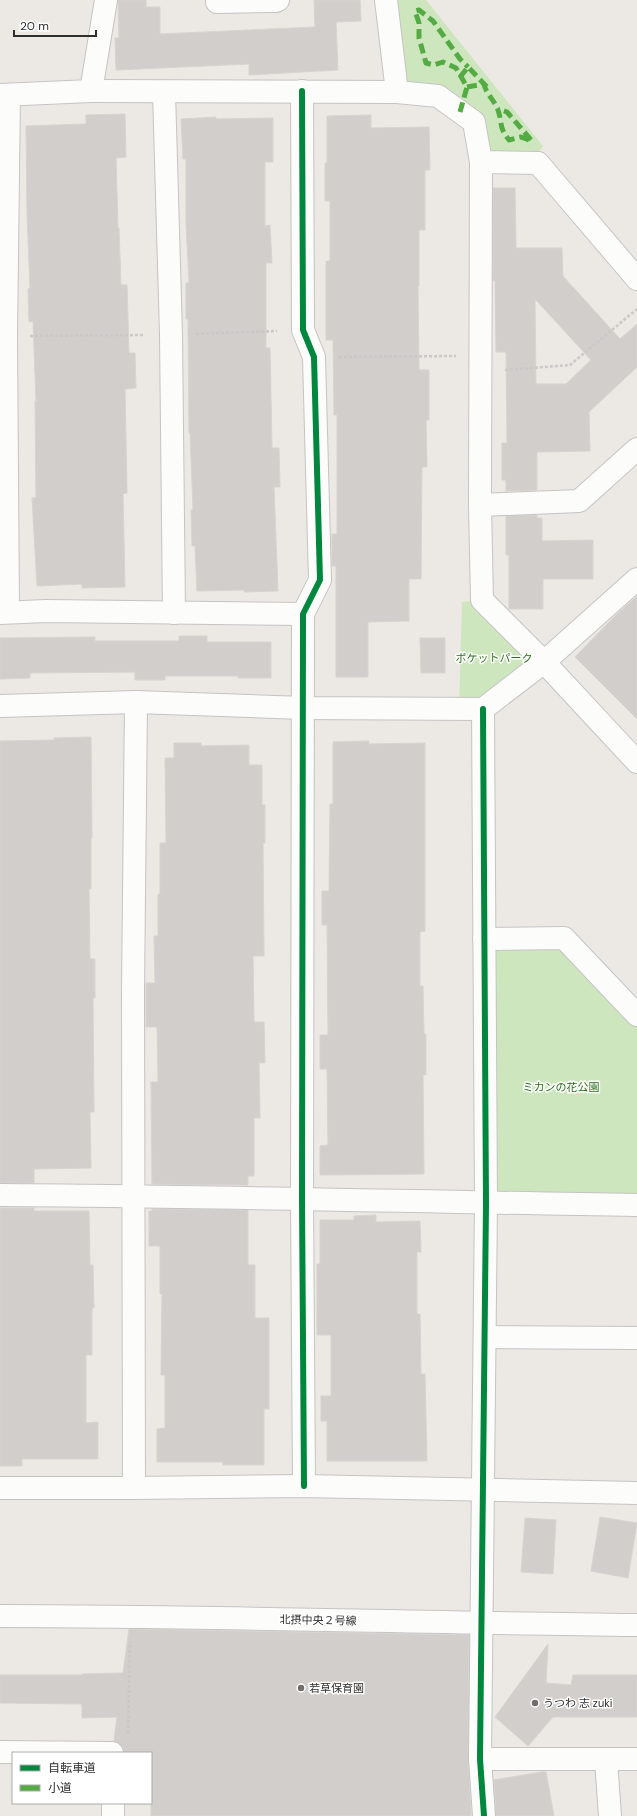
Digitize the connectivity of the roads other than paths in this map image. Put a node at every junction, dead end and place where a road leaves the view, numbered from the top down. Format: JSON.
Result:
{"nodes":[{"id":1,"x":106,"y":0,"type":"edge"},
{"id":2,"x":217,"y":0,"type":"edge"},
{"id":3,"x":278,"y":0,"type":"edge"},
{"id":4,"x":386,"y":0,"type":"edge"},
{"id":5,"x":91,"y":91,"type":"junction"},
{"id":6,"x":302,"y":91,"type":"junction"},
{"id":7,"x":164,"y":92,"type":"junction"},
{"id":8,"x":398,"y":92,"type":"junction"},
{"id":9,"x":4,"y":95,"type":"edge"},
{"id":10,"x":481,"y":162,"type":"junction"},
{"id":11,"x":637,"y":280,"type":"edge"},
{"id":12,"x":637,"y":449,"type":"edge"},
{"id":13,"x":480,"y":505,"type":"junction"},
{"id":14,"x":637,"y":578,"type":"edge"},
{"id":15,"x":4,"y":612,"type":"edge"},
{"id":16,"x":174,"y":613,"type":"junction"},
{"id":17,"x":303,"y":614,"type":"junction"},
{"id":18,"x":544,"y":662,"type":"junction"},
{"id":19,"x":136,"y":702,"type":"junction"},
{"id":20,"x":0,"y":706,"type":"edge"},
{"id":21,"x":303,"y":708,"type":"junction"},
{"id":22,"x":483,"y":709,"type":"junction"},
{"id":23,"x":637,"y":762,"type":"edge"},
{"id":24,"x":484,"y":939,"type":"junction"},
{"id":25,"x":637,"y":1015,"type":"edge"},
{"id":26,"x":0,"y":1195,"type":"edge"},
{"id":27,"x":135,"y":1196,"type":"junction"},
{"id":28,"x":302,"y":1198,"type":"junction"},
{"id":29,"x":486,"y":1203,"type":"junction"},
{"id":30,"x":637,"y":1205,"type":"edge"},
{"id":31,"x":485,"y":1337,"type":"junction"},
{"id":32,"x":637,"y":1338,"type":"edge"},
{"id":33,"x":304,"y":1486,"type":"junction"},
{"id":34,"x":0,"y":1488,"type":"edge"},
{"id":35,"x":134,"y":1488,"type":"junction"},
{"id":36,"x":483,"y":1489,"type":"junction"},
{"id":37,"x":637,"y":1493,"type":"edge"},
{"id":38,"x":0,"y":1616,"type":"edge"},
{"id":39,"x":482,"y":1624,"type":"junction"},
{"id":40,"x":637,"y":1625,"type":"edge"},
{"id":41,"x":0,"y":1752,"type":"edge"},
{"id":42,"x":12,"y":1752,"type":"edge"},
{"id":43,"x":480,"y":1759,"type":"junction"},
{"id":44,"x":637,"y":1759,"type":"edge"},
{"id":45,"x":606,"y":1760,"type":"junction"},
{"id":46,"x":113,"y":1804,"type":"edge"},
{"id":47,"x":113,"y":1816,"type":"edge"},
{"id":48,"x":484,"y":1816,"type":"edge"},
{"id":49,"x":610,"y":1816,"type":"edge"}],
"edges":[{"from":1,"to":5,"type":"street"},
{"from":2,"to":3,"type":"street"},
{"from":4,"to":8,"type":"street"},
{"from":5,"to":7,"type":"street"},
{"from":5,"to":9,"type":"street"},
{"from":6,"to":7,"type":"street"},
{"from":6,"to":8,"type":"street"},
{"from":6,"to":17,"type":"street"},
{"from":7,"to":16,"type":"street"},
{"from":8,"to":10,"type":"street"},
{"from":9,"to":15,"type":"street"},
{"from":10,"to":11,"type":"street"},
{"from":10,"to":13,"type":"street"},
{"from":12,"to":13,"type":"street"},
{"from":13,"to":18,"type":"street"},
{"from":14,"to":18,"type":"street"},
{"from":15,"to":16,"type":"street"},
{"from":16,"to":17,"type":"street"},
{"from":17,"to":21,"type":"street"},
{"from":18,"to":22,"type":"street"},
{"from":18,"to":23,"type":"street"},
{"from":19,"to":20,"type":"street"},
{"from":19,"to":21,"type":"street"},
{"from":19,"to":27,"type":"street"},
{"from":21,"to":22,"type":"street"},
{"from":21,"to":28,"type":"street"},
{"from":22,"to":24,"type":"street"},
{"from":24,"to":25,"type":"street"},
{"from":24,"to":29,"type":"street"},
{"from":26,"to":27,"type":"street"},
{"from":27,"to":28,"type":"street"},
{"from":27,"to":35,"type":"street"},
{"from":28,"to":29,"type":"street"},
{"from":28,"to":33,"type":"street"},
{"from":29,"to":30,"type":"street"},
{"from":29,"to":31,"type":"street"},
{"from":31,"to":32,"type":"street"},
{"from":31,"to":36,"type":"street"},
{"from":33,"to":35,"type":"street"},
{"from":33,"to":36,"type":"street"},
{"from":34,"to":35,"type":"street"},
{"from":36,"to":37,"type":"street"},
{"from":36,"to":39,"type":"street"},
{"from":38,"to":39,"type":"street","name":"北摂中央２号線"},
{"from":39,"to":40,"type":"street","name":"北摂中央２号線"},
{"from":39,"to":43,"type":"street"},
{"from":41,"to":42,"type":"street"},
{"from":43,"to":45,"type":"street"},
{"from":43,"to":48,"type":"street"},
{"from":44,"to":45,"type":"street"},
{"from":45,"to":49,"type":"street"},
{"from":46,"to":47,"type":"street"}]}
